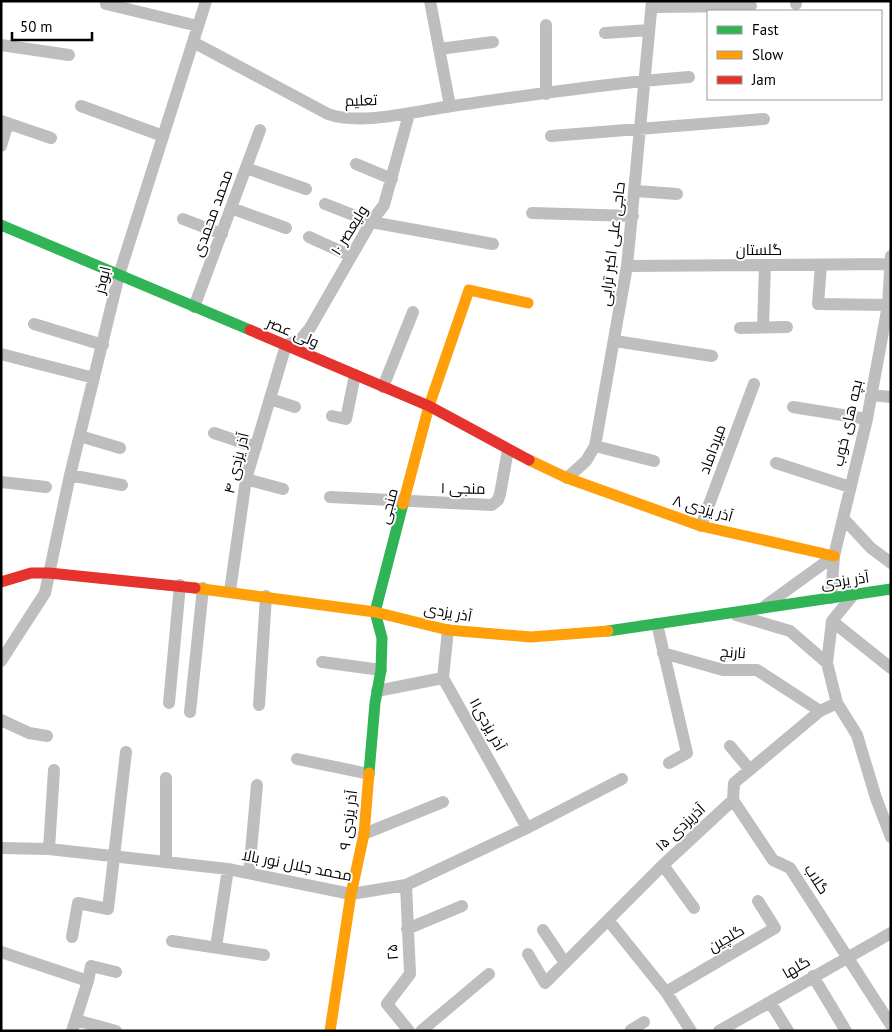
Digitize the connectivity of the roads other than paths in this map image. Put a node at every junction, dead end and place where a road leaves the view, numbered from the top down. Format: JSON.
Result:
{"nodes":[{"id":1,"x":206,"y":1,"type":"edge"},
{"id":2,"x":430,"y":1,"type":"edge"},
{"id":3,"x":106,"y":4,"type":"dead end"},
{"id":4,"x":652,"y":4,"type":"edge"},
{"id":5,"x":751,"y":6,"type":"dead end"},
{"id":6,"x":546,"y":25,"type":"dead end"},
{"id":7,"x":198,"y":26,"type":"junction"},
{"id":8,"x":649,"y":30,"type":"junction"},
{"id":9,"x":605,"y":33,"type":"dead end"},
{"id":10,"x":193,"y":42,"type":"junction"},
{"id":11,"x":493,"y":42,"type":"dead end"},
{"id":12,"x":1,"y":45,"type":"edge"},
{"id":13,"x":439,"y":49,"type":"junction"},
{"id":14,"x":69,"y":55,"type":"dead end"},
{"id":15,"x":689,"y":77,"type":"dead end"},
{"id":16,"x":646,"y":80,"type":"junction"},
{"id":17,"x":546,"y":94,"type":"junction"},
{"id":18,"x":81,"y":106,"type":"dead end"},
{"id":19,"x":450,"y":106,"type":"junction"},
{"id":20,"x":409,"y":114,"type":"junction"},
{"id":21,"x":764,"y":119,"type":"dead end"},
{"id":22,"x":5,"y":122,"type":"edge"},
{"id":23,"x":260,"y":130,"type":"dead end"},
{"id":24,"x":638,"y":130,"type":"junction"},
{"id":25,"x":163,"y":136,"type":"junction"},
{"id":26,"x":551,"y":136,"type":"dead end"},
{"id":27,"x":51,"y":138,"type":"dead end"},
{"id":28,"x":1,"y":146,"type":"edge"},
{"id":29,"x":356,"y":164,"type":"dead end"},
{"id":30,"x":246,"y":168,"type":"junction"},
{"id":31,"x":392,"y":179,"type":"junction"},
{"id":32,"x":306,"y":189,"type":"dead end"},
{"id":33,"x":636,"y":191,"type":"junction"},
{"id":34,"x":677,"y":194,"type":"dead end"},
{"id":35,"x":325,"y":204,"type":"dead end"},
{"id":36,"x":231,"y":208,"type":"junction"},
{"id":37,"x":532,"y":213,"type":"dead end"},
{"id":38,"x":634,"y":216,"type":"junction"},
{"id":39,"x":183,"y":219,"type":"dead end"},
{"id":40,"x":371,"y":222,"type":"junction"},
{"id":41,"x":1,"y":225,"type":"edge"},
{"id":42,"x":286,"y":228,"type":"dead end"},
{"id":43,"x":222,"y":234,"type":"junction"},
{"id":44,"x":309,"y":237,"type":"dead end"},
{"id":45,"x":494,"y":244,"type":"dead end"},
{"id":46,"x":351,"y":256,"type":"junction"},
{"id":47,"x":891,"y":256,"type":"edge"},
{"id":48,"x":822,"y":264,"type":"junction"},
{"id":49,"x":891,"y":264,"type":"edge"},
{"id":50,"x":765,"y":265,"type":"junction"},
{"id":51,"x":627,"y":266,"type":"junction"},
{"id":52,"x":119,"y":275,"type":"junction"},
{"id":53,"x":528,"y":303,"type":"dead end"},
{"id":54,"x":888,"y":305,"type":"junction"},
{"id":55,"x":194,"y":307,"type":"junction"},
{"id":56,"x":413,"y":312,"type":"dead end"},
{"id":57,"x":34,"y":324,"type":"dead end"},
{"id":58,"x":763,"y":327,"type":"junction"},
{"id":59,"x":787,"y":327,"type":"dead end"},
{"id":60,"x":740,"y":328,"type":"dead end"},
{"id":61,"x":615,"y":341,"type":"junction"},
{"id":62,"x":103,"y":345,"type":"junction"},
{"id":63,"x":286,"y":346,"type":"junction"},
{"id":64,"x":1,"y":354,"type":"edge"},
{"id":65,"x":885,"y":355,"type":"edge"},
{"id":66,"x":712,"y":356,"type":"dead end"},
{"id":67,"x":355,"y":375,"type":"junction"},
{"id":68,"x":94,"y":378,"type":"junction"},
{"id":69,"x":754,"y":384,"type":"dead end"},
{"id":70,"x":383,"y":387,"type":"junction"},
{"id":71,"x":872,"y":395,"type":"junction"},
{"id":72,"x":891,"y":397,"type":"edge"},
{"id":73,"x":270,"y":399,"type":"junction"},
{"id":74,"x":429,"y":406,"type":"junction"},
{"id":75,"x":295,"y":407,"type":"dead end"},
{"id":76,"x":792,"y":407,"type":"dead end"},
{"id":77,"x":332,"y":416,"type":"dead end"},
{"id":78,"x":867,"y":419,"type":"junction"},
{"id":79,"x":214,"y":433,"type":"dead end"},
{"id":80,"x":80,"y":436,"type":"junction"},
{"id":81,"x":595,"y":446,"type":"junction"},
{"id":82,"x":256,"y":447,"type":"junction"},
{"id":83,"x":120,"y":448,"type":"dead end"},
{"id":84,"x":508,"y":450,"type":"junction"},
{"id":85,"x":654,"y":461,"type":"dead end"},
{"id":86,"x":776,"y":463,"type":"dead end"},
{"id":87,"x":70,"y":475,"type":"junction"},
{"id":88,"x":567,"y":478,"type":"junction"},
{"id":89,"x":246,"y":479,"type":"junction"},
{"id":90,"x":1,"y":482,"type":"edge"},
{"id":91,"x":122,"y":485,"type":"dead end"},
{"id":92,"x":850,"y":486,"type":"junction"},
{"id":93,"x":46,"y":487,"type":"dead end"},
{"id":94,"x":283,"y":489,"type":"dead end"},
{"id":95,"x":330,"y":497,"type":"dead end"},
{"id":96,"x":404,"y":502,"type":"junction"},
{"id":97,"x":843,"y":518,"type":"junction"},
{"id":98,"x":701,"y":526,"type":"junction"},
{"id":99,"x":834,"y":556,"type":"junction"},
{"id":100,"x":891,"y":563,"type":"edge"},
{"id":101,"x":1,"y":569,"type":"edge"},
{"id":102,"x":31,"y":573,"type":"junction"},
{"id":103,"x":49,"y":573,"type":"junction"},
{"id":104,"x":1,"y":582,"type":"edge"},
{"id":105,"x":180,"y":585,"type":"junction"},
{"id":106,"x":203,"y":588,"type":"junction"},
{"id":107,"x":891,"y":589,"type":"edge"},
{"id":108,"x":230,"y":591,"type":"junction"},
{"id":109,"x":854,"y":594,"type":"junction"},
{"id":110,"x":266,"y":596,"type":"junction"},
{"id":111,"x":831,"y":598,"type":"junction"},
{"id":112,"x":764,"y":607,"type":"junction"},
{"id":113,"x":375,"y":612,"type":"junction"},
{"id":114,"x":729,"y":613,"type":"junction"},
{"id":115,"x":832,"y":621,"type":"junction"},
{"id":116,"x":657,"y":624,"type":"junction"},
{"id":117,"x":448,"y":630,"type":"junction"},
{"id":118,"x":664,"y":652,"type":"junction"},
{"id":119,"x":1,"y":661,"type":"edge"},
{"id":120,"x":322,"y":662,"type":"dead end"},
{"id":121,"x":827,"y":663,"type":"junction"},
{"id":122,"x":891,"y":668,"type":"edge"},
{"id":123,"x":381,"y":670,"type":"junction"},
{"id":124,"x":443,"y":678,"type":"junction"},
{"id":125,"x":377,"y":691,"type":"junction"},
{"id":126,"x":169,"y":703,"type":"dead end"},
{"id":127,"x":837,"y":703,"type":"junction"},
{"id":128,"x":260,"y":705,"type":"dead end"},
{"id":129,"x":820,"y":711,"type":"junction"},
{"id":130,"x":190,"y":712,"type":"dead end"},
{"id":131,"x":1,"y":720,"type":"edge"},
{"id":132,"x":47,"y":736,"type":"dead end"},
{"id":133,"x":730,"y":746,"type":"dead end"},
{"id":134,"x":126,"y":752,"type":"dead end"},
{"id":135,"x":297,"y":759,"type":"dead end"},
{"id":136,"x":669,"y":764,"type":"dead end"},
{"id":137,"x":54,"y":770,"type":"dead end"},
{"id":138,"x":750,"y":770,"type":"junction"},
{"id":139,"x":369,"y":774,"type":"junction"},
{"id":140,"x":166,"y":778,"type":"dead end"},
{"id":141,"x":622,"y":779,"type":"dead end"},
{"id":142,"x":257,"y":785,"type":"dead end"},
{"id":143,"x":732,"y":800,"type":"junction"},
{"id":144,"x":444,"y":802,"type":"dead end"},
{"id":145,"x":527,"y":828,"type":"junction"},
{"id":146,"x":364,"y":834,"type":"junction"},
{"id":147,"x":891,"y":837,"type":"edge"},
{"id":148,"x":1,"y":848,"type":"edge"},
{"id":149,"x":49,"y":849,"type":"junction"},
{"id":150,"x":113,"y":856,"type":"junction"},
{"id":151,"x":166,"y":862,"type":"junction"},
{"id":152,"x":663,"y":865,"type":"junction"},
{"id":153,"x":228,"y":869,"type":"junction"},
{"id":154,"x":249,"y":873,"type":"junction"},
{"id":155,"x":406,"y":885,"type":"junction"},
{"id":156,"x":350,"y":894,"type":"junction"},
{"id":157,"x":758,"y":901,"type":"dead end"},
{"id":158,"x":462,"y":906,"type":"dead end"},
{"id":159,"x":694,"y":908,"type":"dead end"},
{"id":160,"x":608,"y":920,"type":"junction"},
{"id":161,"x":407,"y":930,"type":"junction"},
{"id":162,"x":543,"y":930,"type":"dead end"},
{"id":163,"x":891,"y":933,"type":"edge"},
{"id":164,"x":72,"y":937,"type":"dead end"},
{"id":165,"x":172,"y":941,"type":"dead end"},
{"id":166,"x":216,"y":948,"type":"junction"},
{"id":167,"x":1,"y":952,"type":"edge"},
{"id":168,"x":528,"y":954,"type":"dead end"},
{"id":169,"x":264,"y":955,"type":"dead end"},
{"id":170,"x":849,"y":958,"type":"junction"},
{"id":171,"x":565,"y":963,"type":"junction"},
{"id":172,"x":116,"y":972,"type":"dead end"},
{"id":173,"x":489,"y":974,"type":"dead end"},
{"id":174,"x":813,"y":976,"type":"junction"},
{"id":175,"x":88,"y":981,"type":"junction"},
{"id":176,"x":666,"y":992,"type":"junction"},
{"id":177,"x":770,"y":1002,"type":"junction"},
{"id":178,"x":644,"y":1022,"type":"dead end"},
{"id":179,"x":891,"y":1025,"type":"edge"},
{"id":180,"x":74,"y":1026,"type":"edge"},
{"id":181,"x":732,"y":1027,"type":"edge"},
{"id":182,"x":631,"y":1030,"type":"edge"},
{"id":183,"x":116,"y":1031,"type":"edge"},
{"id":184,"x":330,"y":1031,"type":"edge"},
{"id":185,"x":409,"y":1031,"type":"edge"},
{"id":186,"x":421,"y":1031,"type":"edge"},
{"id":187,"x":691,"y":1031,"type":"edge"},
{"id":188,"x":719,"y":1031,"type":"edge"},
{"id":189,"x":788,"y":1031,"type":"edge"},
{"id":190,"x":846,"y":1031,"type":"edge"}],
"edges":[{"from":1,"to":7,"type":"street","name":"ابوذر"},
{"from":2,"to":13,"type":"street"},
{"from":3,"to":7,"type":"street"},
{"from":4,"to":5,"type":"street"},
{"from":4,"to":8,"type":"street","name":"حاجی علی اکبر ترابی"},
{"from":6,"to":17,"type":"street"},
{"from":7,"to":10,"type":"street","name":"ابوذر"},
{"from":8,"to":9,"type":"street"},
{"from":8,"to":16,"type":"street","name":"حاجی علی اکبر ترابی"},
{"from":10,"to":20,"type":"street","name":"تعلیم"},
{"from":10,"to":25,"type":"street","name":"ابوذر"},
{"from":11,"to":13,"type":"street"},
{"from":12,"to":14,"type":"street"},
{"from":13,"to":19,"type":"street"},
{"from":15,"to":16,"type":"street","name":"تعلیم"},
{"from":16,"to":17,"type":"street","name":"تعلیم"},
{"from":16,"to":24,"type":"street","name":"حاجی علی اکبر ترابی"},
{"from":17,"to":19,"type":"street","name":"تعلیم"},
{"from":18,"to":25,"type":"street"},
{"from":19,"to":20,"type":"street","name":"تعلیم"},
{"from":20,"to":31,"type":"street","name":"۱۰ ولیعصر"},
{"from":21,"to":24,"type":"street"},
{"from":22,"to":27,"type":"street"},
{"from":22,"to":28,"type":"street"},
{"from":23,"to":30,"type":"street","name":"محمد محمدی"},
{"from":24,"to":26,"type":"street"},
{"from":24,"to":33,"type":"street","name":"حاجی علی اکبر ترابی"},
{"from":25,"to":52,"type":"street","name":"ابوذر"},
{"from":29,"to":31,"type":"street"},
{"from":30,"to":32,"type":"street"},
{"from":30,"to":36,"type":"street","name":"محمد محمدی"},
{"from":31,"to":40,"type":"street","name":"۱۰ ولیعصر"},
{"from":33,"to":34,"type":"street"},
{"from":33,"to":38,"type":"street","name":"حاجی علی اکبر ترابی"},
{"from":35,"to":40,"type":"street"},
{"from":36,"to":42,"type":"street"},
{"from":36,"to":43,"type":"street","name":"محمد محمدی"},
{"from":37,"to":38,"type":"street"},
{"from":38,"to":51,"type":"street","name":"حاجی علی اکبر ترابی"},
{"from":39,"to":43,"type":"street"},
{"from":40,"to":45,"type":"street"},
{"from":40,"to":46,"type":"street","name":"۱۰ ولیعصر"},
{"from":41,"to":52,"type":"street","name":"ولی عصر"},
{"from":43,"to":55,"type":"street","name":"محمد محمدی"},
{"from":44,"to":46,"type":"street"},
{"from":46,"to":63,"type":"street","name":"۱۰ ولیعصر"},
{"from":47,"to":49,"type":"street","name":"بچه های خوب"},
{"from":48,"to":49,"type":"street","name":"گلستان"},
{"from":48,"to":50,"type":"street","name":"گلستان"},
{"from":48,"to":54,"type":"street"},
{"from":49,"to":54,"type":"street","name":"بچه های خوب"},
{"from":50,"to":51,"type":"street","name":"گلستان"},
{"from":50,"to":58,"type":"street"},
{"from":51,"to":61,"type":"street","name":"حاجی علی اکبر ترابی"},
{"from":52,"to":55,"type":"street","name":"ولی عصر"},
{"from":52,"to":62,"type":"street","name":"ابوذر"},
{"from":53,"to":74,"type":"street","name":"منجی"},
{"from":54,"to":65,"type":"street","name":"بچه های خوب"},
{"from":55,"to":63,"type":"street","name":"ولی عصر"},
{"from":56,"to":70,"type":"street"},
{"from":57,"to":62,"type":"street"},
{"from":58,"to":59,"type":"street"},
{"from":58,"to":60,"type":"street"},
{"from":61,"to":66,"type":"street"},
{"from":61,"to":81,"type":"street","name":"حاجی علی اکبر ترابی"},
{"from":62,"to":68,"type":"street","name":"ابوذر"},
{"from":63,"to":67,"type":"street","name":"ولی عصر"},
{"from":63,"to":73,"type":"street","name":"۴ آذر یزدی"},
{"from":64,"to":68,"type":"street"},
{"from":65,"to":71,"type":"street","name":"بچه های خوب"},
{"from":67,"to":70,"type":"street","name":"ولی عصر"},
{"from":67,"to":77,"type":"street"},
{"from":68,"to":80,"type":"street","name":"ابوذر"},
{"from":69,"to":98,"type":"street","name":"میرداماد"},
{"from":70,"to":74,"type":"street","name":"ولی عصر"},
{"from":71,"to":72,"type":"street"},
{"from":71,"to":78,"type":"street","name":"بچه های خوب"},
{"from":73,"to":75,"type":"street"},
{"from":73,"to":82,"type":"street","name":"۴ آذر یزدی"},
{"from":74,"to":84,"type":"street","name":"ولی عصر"},
{"from":74,"to":96,"type":"street","name":"منجی"},
{"from":76,"to":78,"type":"street"},
{"from":78,"to":92,"type":"street","name":"بچه های خوب"},
{"from":79,"to":82,"type":"street"},
{"from":80,"to":83,"type":"street"},
{"from":80,"to":87,"type":"street","name":"ابوذر"},
{"from":81,"to":85,"type":"street"},
{"from":81,"to":88,"type":"street","name":"حاجی علی اکبر ترابی"},
{"from":82,"to":89,"type":"street","name":"۴ آذر یزدی"},
{"from":84,"to":88,"type":"street","name":"ولی عصر"},
{"from":84,"to":96,"type":"street","name":"منجی ۱"},
{"from":86,"to":92,"type":"street"},
{"from":87,"to":91,"type":"street"},
{"from":87,"to":103,"type":"street","name":"ابوذر"},
{"from":88,"to":98,"type":"street","name":"۸ آذر یزدی"},
{"from":89,"to":94,"type":"street"},
{"from":89,"to":108,"type":"street","name":"۴ آذر یزدی"},
{"from":90,"to":93,"type":"street"},
{"from":92,"to":97,"type":"street","name":"بچه های خوب"},
{"from":95,"to":96,"type":"street"},
{"from":96,"to":113,"type":"street","name":"منجی"},
{"from":97,"to":99,"type":"street","name":"بچه های خوب"},
{"from":97,"to":100,"type":"street"},
{"from":98,"to":99,"type":"street","name":"۸ آذر یزدی"},
{"from":99,"to":111,"type":"street","name":"بچه های خوب"},
{"from":99,"to":112,"type":"street"},
{"from":101,"to":102,"type":"street"},
{"from":102,"to":103,"type":"street","name":"آذر یزدی"},
{"from":102,"to":104,"type":"street","name":"آذر یزدی"},
{"from":103,"to":105,"type":"street","name":"آذر یزدی"},
{"from":103,"to":119,"type":"street","name":"ابوذر"},
{"from":105,"to":106,"type":"street","name":"آذر یزدی"},
{"from":105,"to":126,"type":"street"},
{"from":106,"to":108,"type":"street","name":"آذر یزدی"},
{"from":106,"to":130,"type":"street"},
{"from":107,"to":109,"type":"street","name":"آذر یزدی"},
{"from":108,"to":110,"type":"street","name":"آذر یزدی"},
{"from":109,"to":111,"type":"street","name":"آذر یزدی"},
{"from":109,"to":115,"type":"street"},
{"from":110,"to":113,"type":"street","name":"آذر یزدی"},
{"from":110,"to":128,"type":"street"},
{"from":111,"to":112,"type":"street","name":"آذر یزدی"},
{"from":112,"to":114,"type":"street","name":"آذر یزدی"},
{"from":113,"to":117,"type":"street","name":"آذر یزدی"},
{"from":113,"to":123,"type":"street","name":"آذر یزدی ۹"},
{"from":114,"to":116,"type":"street","name":"آذر یزدی"},
{"from":114,"to":121,"type":"street"},
{"from":115,"to":121,"type":"street"},
{"from":115,"to":122,"type":"street"},
{"from":116,"to":117,"type":"street","name":"آذر یزدی"},
{"from":116,"to":118,"type":"street"},
{"from":117,"to":124,"type":"street"},
{"from":118,"to":129,"type":"street","name":"نارنج"},
{"from":118,"to":136,"type":"street"},
{"from":120,"to":123,"type":"street"},
{"from":121,"to":127,"type":"street"},
{"from":123,"to":125,"type":"street","name":"آذر یزدی ۹"},
{"from":124,"to":125,"type":"street"},
{"from":124,"to":145,"type":"street","name":"آذر یزدی۱۱"},
{"from":125,"to":139,"type":"street","name":"آذر یزدی ۹"},
{"from":127,"to":129,"type":"street","name":"۱۵ آذریزدی"},
{"from":127,"to":147,"type":"street"},
{"from":129,"to":138,"type":"street","name":"۱۵ آذریزدی"},
{"from":131,"to":132,"type":"street"},
{"from":133,"to":138,"type":"street"},
{"from":134,"to":150,"type":"street"},
{"from":135,"to":139,"type":"street"},
{"from":137,"to":149,"type":"street"},
{"from":138,"to":143,"type":"street","name":"۱۵ آذریزدی"},
{"from":139,"to":146,"type":"street","name":"آذر یزدی ۹"},
{"from":140,"to":151,"type":"street"},
{"from":141,"to":145,"type":"street","name":"محمد جلال نور بالا"},
{"from":142,"to":154,"type":"street"},
{"from":143,"to":152,"type":"street","name":"۱۵ آذریزدی"},
{"from":143,"to":170,"type":"street","name":"گلاب"},
{"from":144,"to":146,"type":"street"},
{"from":145,"to":155,"type":"street","name":"محمد جلال نور بالا"},
{"from":146,"to":156,"type":"street","name":"آذر یزدی ۹"},
{"from":148,"to":149,"type":"street","name":"محمد جلال نور بالا"},
{"from":149,"to":150,"type":"street","name":"محمد جلال نور بالا"},
{"from":150,"to":151,"type":"street","name":"محمد جلال نور بالا"},
{"from":150,"to":164,"type":"street"},
{"from":151,"to":153,"type":"street","name":"محمد جلال نور بالا"},
{"from":152,"to":159,"type":"street"},
{"from":152,"to":160,"type":"street","name":"۱۵ آذریزدی"},
{"from":153,"to":154,"type":"street","name":"محمد جلال نور بالا"},
{"from":153,"to":166,"type":"street"},
{"from":154,"to":156,"type":"street","name":"محمد جلال نور بالا"},
{"from":155,"to":156,"type":"street","name":"محمد جلال نور بالا"},
{"from":155,"to":161,"type":"street","name":"۲۵"},
{"from":156,"to":184,"type":"street","name":"آذر یزدی ۹"},
{"from":157,"to":176,"type":"street","name":"گلچین"},
{"from":158,"to":161,"type":"street"},
{"from":160,"to":171,"type":"street","name":"۱۵ آذریزدی"},
{"from":160,"to":176,"type":"street"},
{"from":161,"to":185,"type":"street","name":"۲۵"},
{"from":162,"to":171,"type":"street"},
{"from":163,"to":170,"type":"street","name":"گلها"},
{"from":165,"to":166,"type":"street"},
{"from":166,"to":169,"type":"street"},
{"from":167,"to":175,"type":"street"},
{"from":168,"to":171,"type":"street","name":"۱۵ آذریزدی"},
{"from":170,"to":174,"type":"street","name":"گلها"},
{"from":170,"to":179,"type":"street","name":"گلاب"},
{"from":172,"to":175,"type":"street"},
{"from":173,"to":186,"type":"street"},
{"from":174,"to":177,"type":"street","name":"گلها"},
{"from":174,"to":190,"type":"street"},
{"from":175,"to":180,"type":"street"},
{"from":176,"to":187,"type":"street"},
{"from":177,"to":181,"type":"street","name":"گلها"},
{"from":177,"to":189,"type":"street"},
{"from":178,"to":182,"type":"street"},
{"from":180,"to":183,"type":"street"},
{"from":181,"to":188,"type":"street","name":"گلها"}]}
